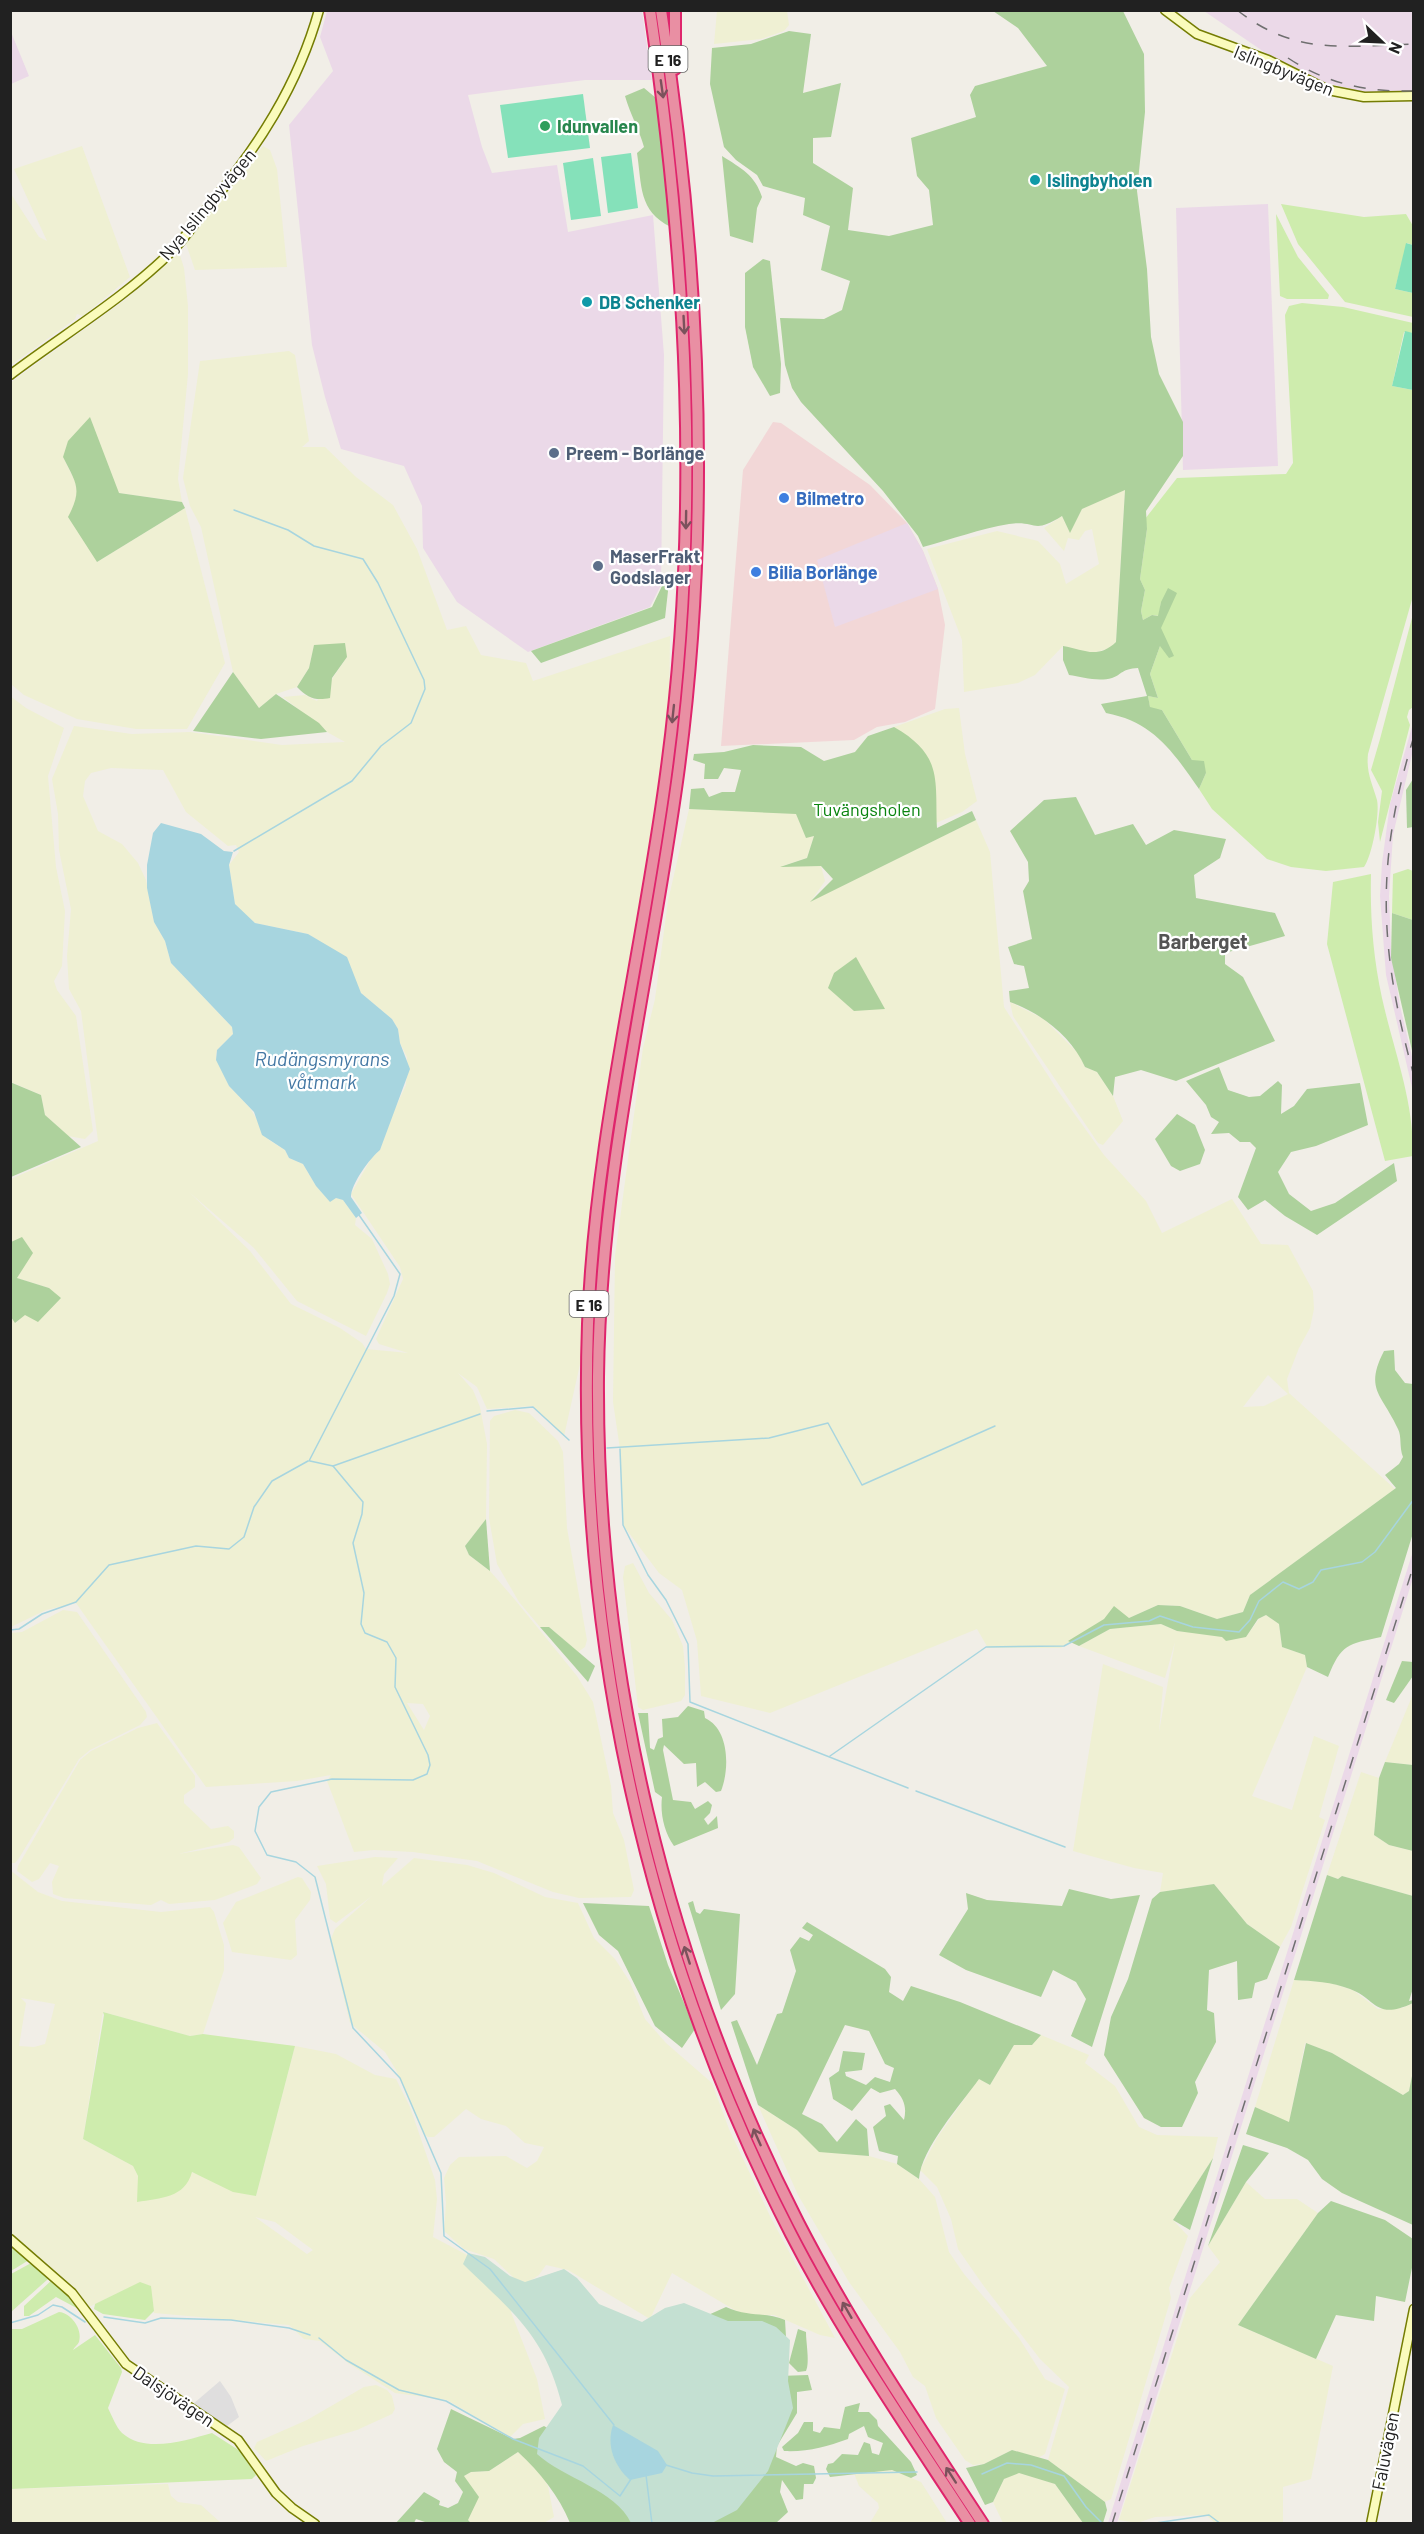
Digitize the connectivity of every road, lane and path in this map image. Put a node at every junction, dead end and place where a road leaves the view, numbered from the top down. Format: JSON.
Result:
{"nodes":[{"id":1,"x":318,"y":10,"type":"edge"},
{"id":2,"x":650,"y":10,"type":"edge"},
{"id":3,"x":661,"y":10,"type":"edge"},
{"id":4,"x":675,"y":10,"type":"edge"},
{"id":5,"x":1165,"y":10,"type":"edge"},
{"id":6,"x":1413,"y":96,"type":"edge"},
{"id":7,"x":675,"y":108,"type":"junction"},
{"id":8,"x":10,"y":375,"type":"edge"},
{"id":9,"x":10,"y":2239,"type":"edge"},
{"id":10,"x":1413,"y":2309,"type":"edge"},
{"id":11,"x":315,"y":2523,"type":"edge"},
{"id":12,"x":970,"y":2523,"type":"edge"},
{"id":13,"x":983,"y":2523,"type":"edge"},
{"id":14,"x":1371,"y":2523,"type":"edge"}],
"edges":[{"from":1,"to":8,"type":"street","name":"Nya Islingbyvägen"},
{"from":2,"to":12,"type":"highway","number":"E 16","one_way":true},
{"from":3,"to":7,"type":"highway","number":"E 16"},
{"from":4,"to":7,"type":"highway"},
{"from":5,"to":6,"type":"street","name":"Islingbyvägen"},
{"from":13,"to":7,"type":"highway","number":"E 16","one_way":true},
{"from":9,"to":11,"type":"street","name":"Dalsjövägen"},
{"from":10,"to":14,"type":"street","name":"Faluvägen"}]}
